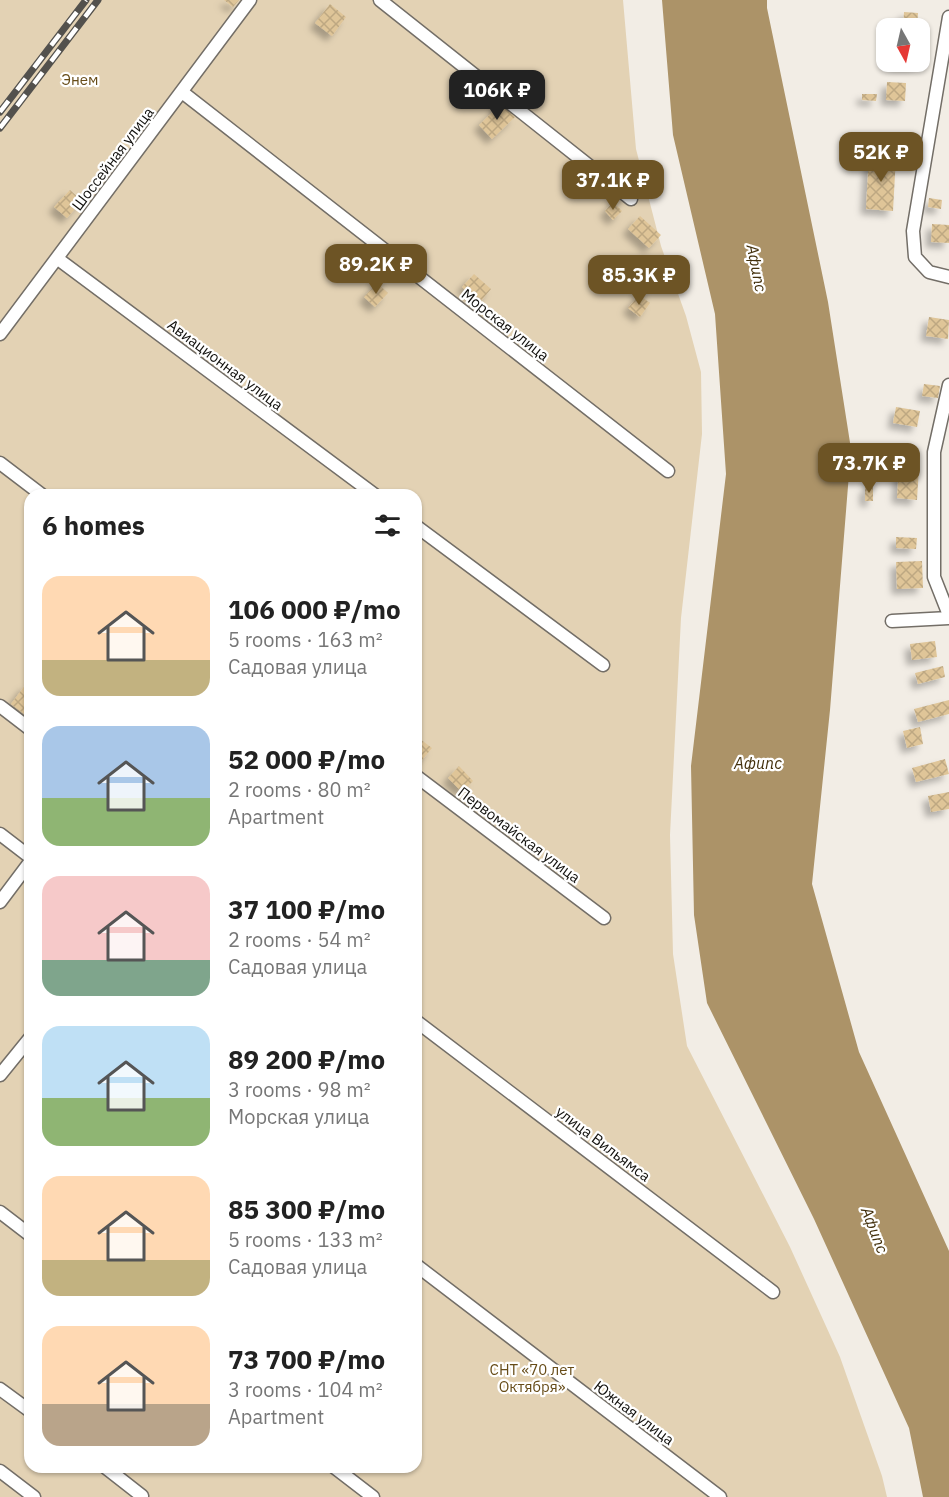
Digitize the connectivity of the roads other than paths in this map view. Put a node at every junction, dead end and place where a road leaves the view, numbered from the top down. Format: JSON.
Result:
{"nodes":[{"id":1,"x":250,"y":0,"type":"edge"},
{"id":2,"x":380,"y":0,"type":"edge"},
{"id":3,"x":949,"y":17,"type":"edge"},
{"id":4,"x":182,"y":92,"type":"junction"},
{"id":5,"x":631,"y":199,"type":"dead end"},
{"id":6,"x":58,"y":259,"type":"junction"},
{"id":7,"x":949,"y":277,"type":"edge"},
{"id":8,"x":0,"y":334,"type":"edge"},
{"id":9,"x":949,"y":385,"type":"edge"},
{"id":10,"x":0,"y":463,"type":"edge"},
{"id":11,"x":668,"y":471,"type":"dead end"},
{"id":12,"x":34,"y":489,"type":"edge"},
{"id":13,"x":367,"y":489,"type":"edge"},
{"id":14,"x":422,"y":530,"type":"edge"},
{"id":15,"x":949,"y":616,"type":"edge"},
{"id":16,"x":892,"y":621,"type":"dead end"},
{"id":17,"x":603,"y":665,"type":"dead end"},
{"id":18,"x":0,"y":706,"type":"edge"},
{"id":19,"x":24,"y":724,"type":"edge"},
{"id":20,"x":422,"y":781,"type":"edge"},
{"id":21,"x":0,"y":834,"type":"edge"},
{"id":22,"x":24,"y":852,"type":"edge"},
{"id":23,"x":24,"y":870,"type":"edge"},
{"id":24,"x":0,"y":902,"type":"edge"},
{"id":25,"x":604,"y":918,"type":"dead end"},
{"id":26,"x":422,"y":1026,"type":"edge"},
{"id":27,"x":24,"y":1045,"type":"edge"},
{"id":28,"x":0,"y":1075,"type":"edge"},
{"id":29,"x":0,"y":1212,"type":"edge"},
{"id":30,"x":24,"y":1230,"type":"edge"},
{"id":31,"x":422,"y":1270,"type":"edge"},
{"id":32,"x":773,"y":1292,"type":"dead end"},
{"id":33,"x":0,"y":1389,"type":"edge"},
{"id":34,"x":24,"y":1407,"type":"edge"},
{"id":35,"x":0,"y":1471,"type":"edge"},
{"id":36,"x":112,"y":1473,"type":"edge"},
{"id":37,"x":342,"y":1473,"type":"edge"},
{"id":38,"x":34,"y":1497,"type":"edge"},
{"id":39,"x":141,"y":1497,"type":"edge"},
{"id":40,"x":373,"y":1497,"type":"edge"},
{"id":41,"x":720,"y":1497,"type":"edge"}],
"edges":[{"from":1,"to":4,"type":"street","name":"Шоссейная улица"},
{"from":2,"to":5,"type":"street"},
{"from":3,"to":7,"type":"street"},
{"from":4,"to":6,"type":"street","name":"Шоссейная улица"},
{"from":4,"to":11,"type":"street","name":"Морская улица"},
{"from":6,"to":8,"type":"street","name":"Шоссейная улица"},
{"from":6,"to":13,"type":"street","name":"Авиационная улица"},
{"from":9,"to":15,"type":"street"},
{"from":10,"to":12,"type":"street"},
{"from":14,"to":17,"type":"street"},
{"from":15,"to":16,"type":"street"},
{"from":18,"to":19,"type":"street"},
{"from":20,"to":25,"type":"street","name":"Первомайская улица"},
{"from":21,"to":22,"type":"street"},
{"from":23,"to":24,"type":"street"},
{"from":26,"to":32,"type":"street","name":"улица Вильямса"},
{"from":27,"to":28,"type":"street"},
{"from":29,"to":30,"type":"street"},
{"from":31,"to":41,"type":"street","name":"Южная улица"},
{"from":33,"to":34,"type":"street"},
{"from":35,"to":38,"type":"street"},
{"from":36,"to":39,"type":"street"},
{"from":37,"to":40,"type":"street"}]}
